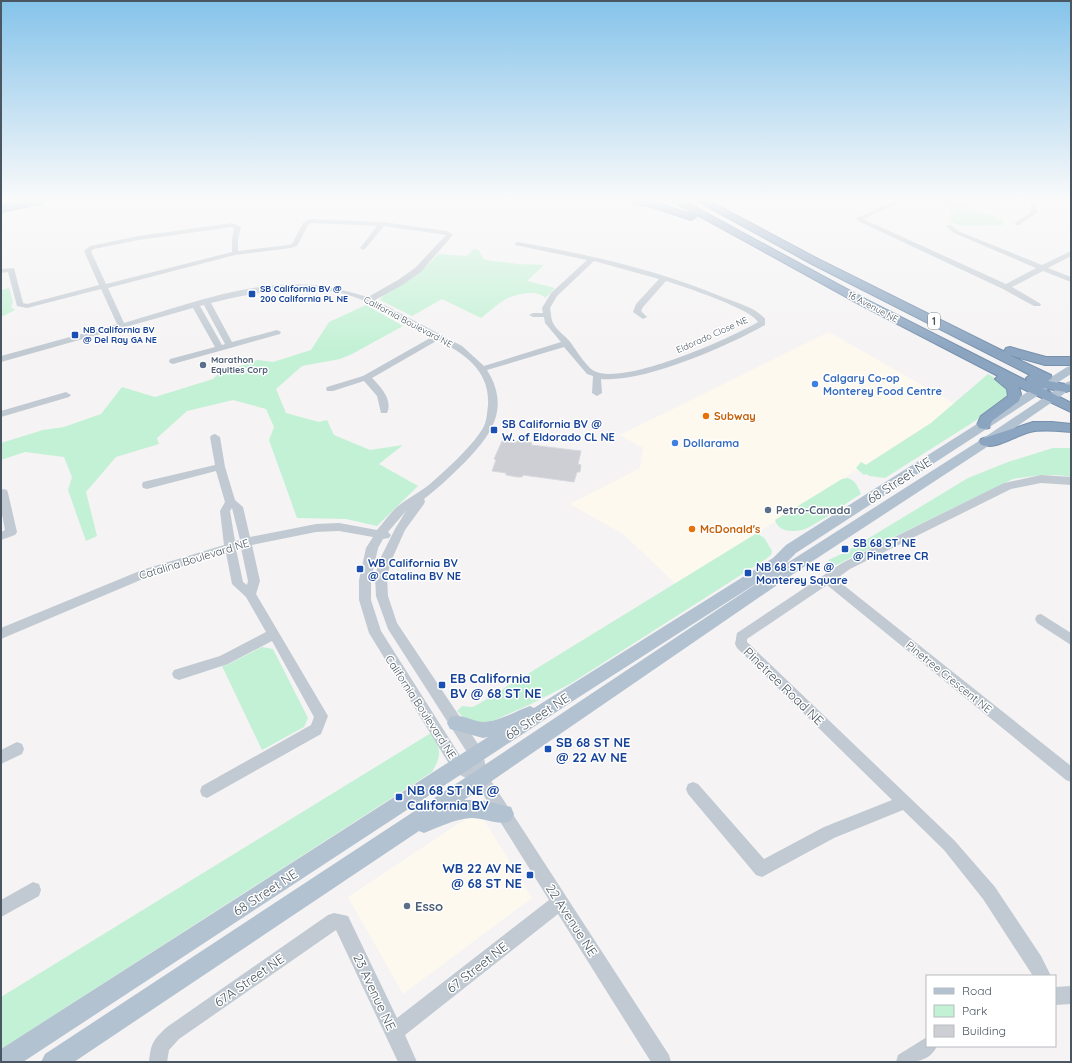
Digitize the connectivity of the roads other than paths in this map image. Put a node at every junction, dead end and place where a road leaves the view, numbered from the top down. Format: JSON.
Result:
{"nodes":[{"id":1,"x":87,"y":251,"type":"edge"},
{"id":2,"x":256,"y":251,"type":"edge"},
{"id":3,"x":436,"y":251,"type":"edge"},
{"id":4,"x":552,"y":251,"type":"edge"},
{"id":5,"x":759,"y":251,"type":"edge"},
{"id":6,"x":769,"y":251,"type":"edge"},
{"id":7,"x":785,"y":251,"type":"edge"},
{"id":8,"x":795,"y":251,"type":"edge"},
{"id":9,"x":927,"y":251,"type":"edge"},
{"id":10,"x":1000,"y":251,"type":"edge"},
{"id":11,"x":235,"y":253,"type":"joint"},
{"id":12,"x":1071,"y":253,"type":"edge"},
{"id":13,"x":593,"y":258,"type":"junction"},
{"id":14,"x":816,"y":262,"type":"junction"},
{"id":15,"x":1042,"y":268,"type":"junction"},
{"id":16,"x":1,"y":271,"type":"edge"},
{"id":17,"x":664,"y":278,"type":"junction"},
{"id":18,"x":1071,"y":280,"type":"edge"},
{"id":19,"x":103,"y":286,"type":"junction"},
{"id":20,"x":836,"y":287,"type":"junction"},
{"id":21,"x":1006,"y":287,"type":"junction"},
{"id":22,"x":368,"y":300,"type":"junction"},
{"id":23,"x":206,"y":302,"type":"junction"},
{"id":24,"x":1037,"y":304,"type":"dead end"},
{"id":25,"x":195,"y":305,"type":"junction"},
{"id":26,"x":533,"y":315,"type":"dead end"},
{"id":27,"x":547,"y":315,"type":"junction"},
{"id":28,"x":643,"y":317,"type":"dead end"},
{"id":29,"x":121,"y":326,"type":"junction"},
{"id":30,"x":277,"y":332,"type":"dead end"},
{"id":31,"x":437,"y":337,"type":"junction"},
{"id":32,"x":565,"y":340,"type":"junction"},
{"id":33,"x":230,"y":345,"type":"junction"},
{"id":34,"x":220,"y":348,"type":"junction"},
{"id":35,"x":972,"y":358,"type":"junction"},
{"id":36,"x":1,"y":359,"type":"edge"},
{"id":37,"x":173,"y":361,"type":"dead end"},
{"id":38,"x":1071,"y":361,"type":"edge"},
{"id":39,"x":479,"y":366,"type":"junction"},
{"id":40,"x":1071,"y":369,"type":"edge"},
{"id":41,"x":597,"y":377,"type":"junction"},
{"id":42,"x":366,"y":378,"type":"junction"},
{"id":43,"x":1045,"y":386,"type":"junction"},
{"id":44,"x":330,"y":389,"type":"dead end"},
{"id":45,"x":1063,"y":391,"type":"edge"},
{"id":46,"x":597,"y":393,"type":"dead end"},
{"id":47,"x":66,"y":394,"type":"dead end"},
{"id":48,"x":1071,"y":401,"type":"edge"},
{"id":49,"x":1071,"y":408,"type":"edge"},
{"id":50,"x":384,"y":411,"type":"dead end"},
{"id":51,"x":1,"y":414,"type":"edge"},
{"id":52,"x":984,"y":424,"type":"junction"},
{"id":53,"x":1071,"y":428,"type":"edge"},
{"id":54,"x":214,"y":436,"type":"dead end"},
{"id":55,"x":986,"y":442,"type":"junction"},
{"id":56,"x":220,"y":467,"type":"junction"},
{"id":57,"x":1071,"y":481,"type":"edge"},
{"id":58,"x":147,"y":485,"type":"dead end"},
{"id":59,"x":433,"y":487,"type":"junction"},
{"id":60,"x":3,"y":493,"type":"dead end"},
{"id":61,"x":230,"y":502,"type":"junction"},
{"id":62,"x":380,"y":534,"type":"junction"},
{"id":63,"x":1,"y":536,"type":"edge"},
{"id":64,"x":396,"y":538,"type":"junction"},
{"id":65,"x":246,"y":542,"type":"junction"},
{"id":66,"x":230,"y":547,"type":"junction"},
{"id":67,"x":828,"y":578,"type":"junction"},
{"id":68,"x":250,"y":594,"type":"junction"},
{"id":69,"x":1041,"y":619,"type":"dead end"},
{"id":70,"x":1,"y":634,"type":"edge"},
{"id":71,"x":274,"y":634,"type":"junction"},
{"id":72,"x":1071,"y":640,"type":"edge"},
{"id":73,"x":179,"y":674,"type":"dead end"},
{"id":74,"x":555,"y":705,"type":"junction"},
{"id":75,"x":456,"y":723,"type":"junction"},
{"id":76,"x":17,"y":749,"type":"dead end"},
{"id":77,"x":477,"y":755,"type":"junction"},
{"id":78,"x":1,"y":757,"type":"edge"},
{"id":79,"x":459,"y":767,"type":"junction"},
{"id":80,"x":1071,"y":775,"type":"edge"},
{"id":81,"x":481,"y":778,"type":"junction"},
{"id":82,"x":693,"y":789,"type":"dead end"},
{"id":83,"x":207,"y":791,"type":"dead end"},
{"id":84,"x":905,"y":802,"type":"junction"},
{"id":85,"x":504,"y":814,"type":"junction"},
{"id":86,"x":403,"y":830,"type":"junction"},
{"id":87,"x":33,"y":890,"type":"dead end"},
{"id":88,"x":560,"y":902,"type":"junction"},
{"id":89,"x":1,"y":909,"type":"edge"},
{"id":90,"x":342,"y":922,"type":"joint"},
{"id":91,"x":1041,"y":975,"type":"edge"},
{"id":92,"x":1071,"y":995,"type":"edge"},
{"id":93,"x":1056,"y":996,"type":"edge"},
{"id":94,"x":394,"y":1032,"type":"junction"},
{"id":95,"x":927,"y":1047,"type":"edge"},
{"id":96,"x":159,"y":1054,"type":"edge"},
{"id":97,"x":2,"y":1062,"type":"edge"},
{"id":98,"x":54,"y":1062,"type":"edge"},
{"id":99,"x":408,"y":1062,"type":"edge"},
{"id":100,"x":662,"y":1062,"type":"edge"},
{"id":101,"x":905,"y":1062,"type":"edge"}],
"edges":[{"from":1,"to":19,"type":"street"},
{"from":2,"to":11,"type":"street"},
{"from":3,"to":22,"type":"street"},
{"from":4,"to":13,"type":"street","name":"Eldorado Close NE"},
{"from":5,"to":20,"type":"highway"},
{"from":6,"to":20,"type":"highway","name":"16 Avenue NE","number":"1"},
{"from":7,"to":43,"type":"highway"},
{"from":8,"to":14,"type":"highway","name":"16 Avenue NE","number":"1"},
{"from":9,"to":21,"type":"street"},
{"from":10,"to":15,"type":"street"},
{"from":11,"to":19,"type":"street"},
{"from":12,"to":15,"type":"street"},
{"from":13,"to":17,"type":"street","name":"Eldorado Close NE"},
{"from":13,"to":27,"type":"street"},
{"from":14,"to":38,"type":"highway"},
{"from":14,"to":43,"type":"highway","name":"16 Avenue NE","number":"1"},
{"from":15,"to":18,"type":"street"},
{"from":15,"to":21,"type":"street"},
{"from":16,"to":19,"type":"street"},
{"from":17,"to":28,"type":"street"},
{"from":17,"to":41,"type":"street","name":"Eldorado Close NE"},
{"from":19,"to":29,"type":"street"},
{"from":20,"to":35,"type":"highway","name":"16 Avenue NE","number":"1"},
{"from":21,"to":24,"type":"street"},
{"from":22,"to":23,"type":"street","name":"California Boulevard NE"},
{"from":22,"to":31,"type":"street","name":"California Boulevard NE"},
{"from":23,"to":25,"type":"street","name":"California Boulevard NE"},
{"from":23,"to":33,"type":"street"},
{"from":25,"to":29,"type":"street","name":"California Boulevard NE"},
{"from":25,"to":34,"type":"street"},
{"from":26,"to":27,"type":"street"},
{"from":27,"to":32,"type":"street"},
{"from":29,"to":36,"type":"street","name":"California Boulevard NE"},
{"from":30,"to":33,"type":"street"},
{"from":31,"to":39,"type":"street","name":"California Boulevard NE"},
{"from":31,"to":42,"type":"street"},
{"from":32,"to":39,"type":"street"},
{"from":32,"to":41,"type":"street"},
{"from":33,"to":34,"type":"street"},
{"from":34,"to":37,"type":"street"},
{"from":35,"to":43,"type":"highway","name":"16 Avenue NE","number":"1"},
{"from":35,"to":52,"type":"highway"},
{"from":39,"to":59,"type":"street","name":"California Boulevard NE"},
{"from":40,"to":43,"type":"main road","name":"68 Street NE"},
{"from":41,"to":46,"type":"street"},
{"from":42,"to":44,"type":"street"},
{"from":42,"to":50,"type":"street"},
{"from":43,"to":45,"type":"highway","name":"16 Avenue NE","number":"1"},
{"from":43,"to":45,"type":"highway"},
{"from":43,"to":52,"type":"main road","name":"68 Street NE"},
{"from":45,"to":48,"type":"highway"},
{"from":45,"to":49,"type":"highway","name":"16 Avenue NE","number":"1"},
{"from":45,"to":55,"type":"main road","name":"68 Street NE"},
{"from":47,"to":51,"type":"street"},
{"from":52,"to":74,"type":"main road","name":"68 Street NE"},
{"from":53,"to":55,"type":"highway"},
{"from":54,"to":56,"type":"street"},
{"from":55,"to":81,"type":"main road","name":"68 Street NE"},
{"from":56,"to":58,"type":"street"},
{"from":56,"to":61,"type":"street"},
{"from":57,"to":67,"type":"street","name":"Pinetree Road NE"},
{"from":59,"to":62,"type":"street","name":"California Boulevard NE"},
{"from":59,"to":64,"type":"street","name":"California Boulevard NE"},
{"from":60,"to":63,"type":"street"},
{"from":61,"to":65,"type":"street"},
{"from":61,"to":66,"type":"street"},
{"from":62,"to":64,"type":"street","name":"Catalina Boulevard NE"},
{"from":62,"to":65,"type":"street","name":"Catalina Boulevard NE"},
{"from":62,"to":79,"type":"street","name":"California Boulevard NE"},
{"from":64,"to":75,"type":"street","name":"California Boulevard NE"},
{"from":65,"to":66,"type":"street","name":"Catalina Boulevard NE"},
{"from":65,"to":68,"type":"street"},
{"from":66,"to":68,"type":"street"},
{"from":66,"to":70,"type":"street","name":"Catalina Boulevard NE"},
{"from":67,"to":80,"type":"street","name":"Pinetree Crescent NE"},
{"from":67,"to":84,"type":"street","name":"Pinetree Road NE"},
{"from":68,"to":71,"type":"street"},
{"from":69,"to":72,"type":"street"},
{"from":71,"to":73,"type":"street"},
{"from":71,"to":83,"type":"street"},
{"from":74,"to":75,"type":"main road"},
{"from":74,"to":77,"type":"main road","name":"68 Street NE"},
{"from":75,"to":77,"type":"street","name":"California Boulevard NE"},
{"from":76,"to":78,"type":"street"},
{"from":77,"to":79,"type":"main road","name":"68 Street NE"},
{"from":77,"to":81,"type":"street","name":"California Boulevard NE"},
{"from":79,"to":81,"type":"street","name":"California Boulevard NE"},
{"from":79,"to":97,"type":"main road","name":"68 Street NE"},
{"from":81,"to":85,"type":"street","name":"22 Avenue NE"},
{"from":81,"to":86,"type":"main road","name":"68 Street NE"},
{"from":82,"to":84,"type":"street"},
{"from":84,"to":91,"type":"street","name":"Pinetree Road NE"},
{"from":85,"to":86,"type":"main road"},
{"from":85,"to":88,"type":"street","name":"22 Avenue NE"},
{"from":86,"to":98,"type":"main road","name":"68 Street NE"},
{"from":87,"to":89,"type":"street"},
{"from":88,"to":94,"type":"street","name":"67 Street NE"},
{"from":88,"to":100,"type":"street","name":"22 Avenue NE"},
{"from":90,"to":94,"type":"street","name":"23 Avenue NE"},
{"from":90,"to":96,"type":"street","name":"67A Street NE"},
{"from":92,"to":93,"type":"street"},
{"from":94,"to":99,"type":"street","name":"23 Avenue NE"},
{"from":95,"to":101,"type":"street"}]}
